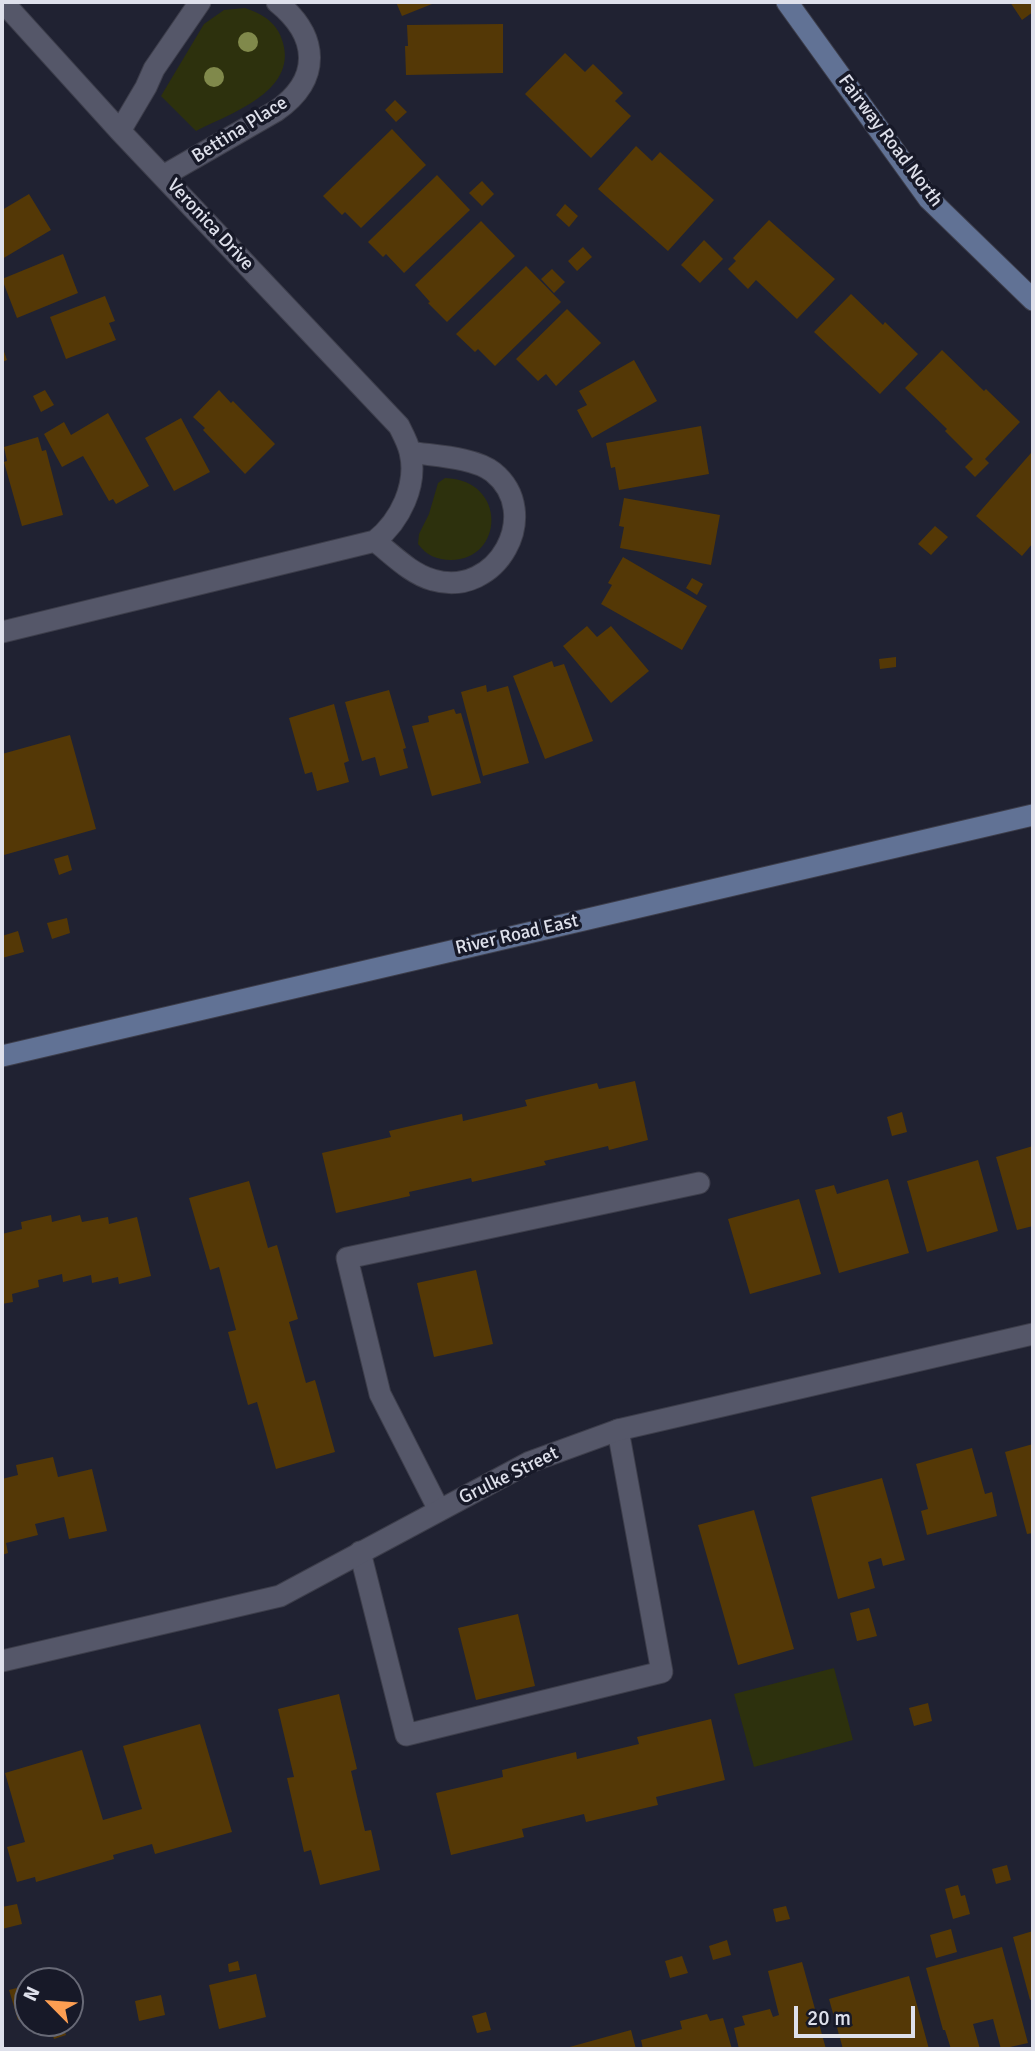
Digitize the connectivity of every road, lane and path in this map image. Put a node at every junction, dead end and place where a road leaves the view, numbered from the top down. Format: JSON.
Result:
{"nodes":[{"id":1,"x":4,"y":2,"type":"edge"},
{"id":2,"x":200,"y":2,"type":"edge"},
{"id":3,"x":277,"y":2,"type":"edge"},
{"id":4,"x":787,"y":2,"type":"edge"},
{"id":5,"x":121,"y":131,"type":"junction"},
{"id":6,"x":163,"y":176,"type":"junction"},
{"id":7,"x":1033,"y":300,"type":"edge"},
{"id":8,"x":410,"y":452,"type":"junction"},
{"id":9,"x":375,"y":541,"type":"junction"},
{"id":10,"x":2,"y":632,"type":"edge"},
{"id":11,"x":1033,"y":815,"type":"edge"},
{"id":12,"x":2,"y":1056,"type":"edge"},
{"id":13,"x":699,"y":1183,"type":"dead end"},
{"id":14,"x":1033,"y":1334,"type":"edge"},
{"id":15,"x":618,"y":1430,"type":"junction"},
{"id":16,"x":439,"y":1510,"type":"junction"},
{"id":17,"x":360,"y":1552,"type":"junction"},
{"id":18,"x":2,"y":1661,"type":"edge"}],
"edges":[{"from":1,"to":5,"type":"street","name":"Veronica Drive"},
{"from":2,"to":5,"type":"street"},
{"from":3,"to":6,"type":"street","name":"Bettina Place"},
{"from":4,"to":7,"type":"street","name":"Fairway Road North"},
{"from":5,"to":6,"type":"street","name":"Veronica Drive"},
{"from":6,"to":8,"type":"street","name":"Veronica Drive"},
{"from":8,"to":9,"type":"street","name":"Veronica Drive"},
{"from":8,"to":9,"type":"street"},
{"from":9,"to":10,"type":"street"},
{"from":11,"to":12,"type":"street","name":"River Road East"},
{"from":13,"to":16,"type":"street"},
{"from":14,"to":15,"type":"street","name":"Grulke Street"},
{"from":15,"to":16,"type":"street","name":"Grulke Street"},
{"from":15,"to":17,"type":"street"},
{"from":16,"to":17,"type":"street","name":"Grulke Street"},
{"from":17,"to":18,"type":"street","name":"Grulke Street"}]}
